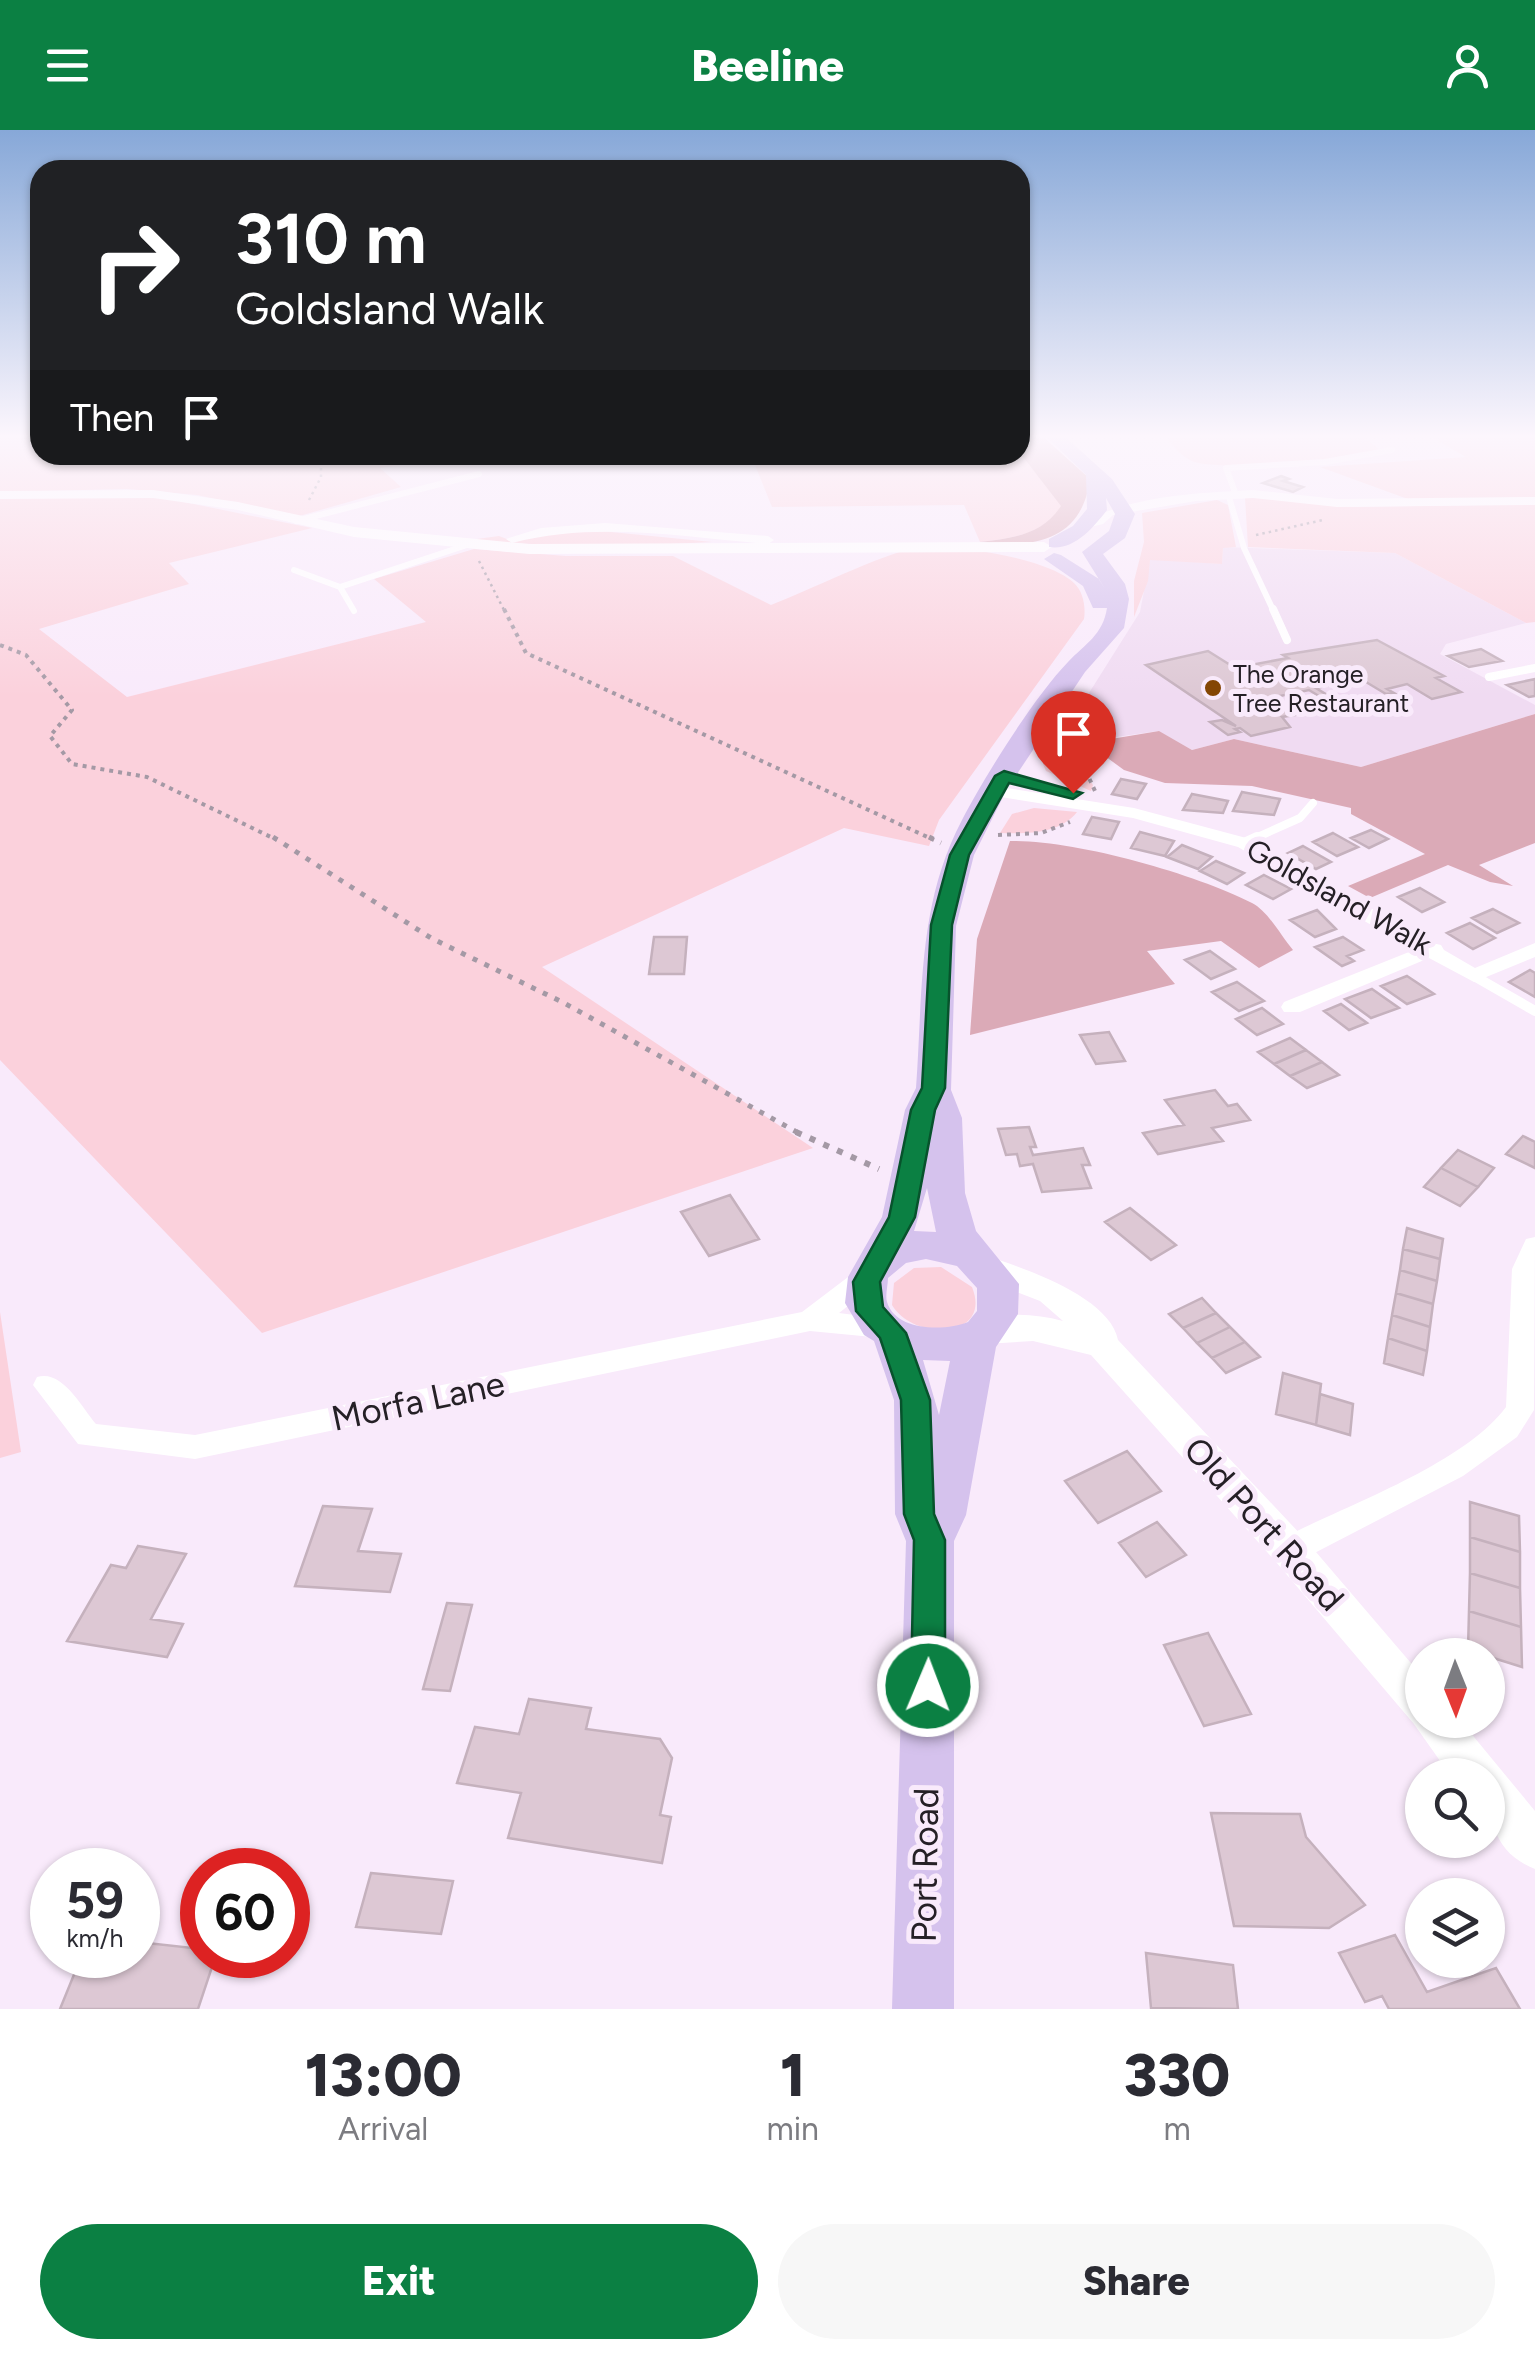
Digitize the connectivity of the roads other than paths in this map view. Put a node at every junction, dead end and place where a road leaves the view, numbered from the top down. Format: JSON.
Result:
{"nodes":[{"id":1,"x":319,"y":522,"type":"edge"},
{"id":2,"x":1092,"y":522,"type":"edge"},
{"id":3,"x":1124,"y":522,"type":"edge"},
{"id":4,"x":1238,"y":522,"type":"edge"},
{"id":5,"x":1086,"y":524,"type":"joint"},
{"id":6,"x":512,"y":538,"type":"dead end"},
{"id":7,"x":768,"y":540,"type":"dead end"},
{"id":8,"x":720,"y":544,"type":"junction"},
{"id":9,"x":473,"y":546,"type":"junction"},
{"id":10,"x":1051,"y":552,"type":"junction"},
{"id":11,"x":1092,"y":553,"type":"junction"},
{"id":12,"x":294,"y":570,"type":"dead end"},
{"id":13,"x":340,"y":586,"type":"junction"},
{"id":14,"x":354,"y":611,"type":"dead end"},
{"id":15,"x":1287,"y":640,"type":"dead end"},
{"id":16,"x":1076,"y":667,"type":"junction"},
{"id":17,"x":1535,"y":668,"type":"edge"},
{"id":18,"x":1489,"y":676,"type":"dead end"},
{"id":19,"x":999,"y":784,"type":"junction"},
{"id":20,"x":1314,"y":804,"type":"dead end"},
{"id":21,"x":1244,"y":843,"type":"junction"},
{"id":22,"x":1535,"y":949,"type":"edge"},
{"id":23,"x":1434,"y":950,"type":"junction"},
{"id":24,"x":1474,"y":976,"type":"junction"},
{"id":25,"x":1292,"y":1007,"type":"dead end"},
{"id":26,"x":1535,"y":1012,"type":"edge"},
{"id":27,"x":934,"y":1088,"type":"junction"},
{"id":28,"x":1535,"y":1246,"type":"edge"},
{"id":29,"x":978,"y":1261,"type":"junction"},
{"id":30,"x":872,"y":1271,"type":"junction"},
{"id":31,"x":810,"y":1321,"type":"junction"},
{"id":32,"x":887,"y":1330,"type":"junction"},
{"id":33,"x":981,"y":1334,"type":"junction"},
{"id":34,"x":1102,"y":1346,"type":"junction"},
{"id":35,"x":46,"y":1385,"type":"dead end"},
{"id":36,"x":1528,"y":1413,"type":"edge"},
{"id":37,"x":930,"y":1540,"type":"junction"},
{"id":38,"x":1290,"y":1550,"type":"junction"},
{"id":39,"x":1405,"y":1688,"type":"edge"},
{"id":40,"x":1448,"y":1738,"type":"edge"},
{"id":41,"x":1464,"y":1758,"type":"edge"},
{"id":42,"x":1505,"y":1809,"type":"edge"},
{"id":43,"x":1535,"y":1847,"type":"edge"},
{"id":44,"x":923,"y":2009,"type":"edge"}],
"edges":[{"from":1,"to":9,"type":"street"},
{"from":2,"to":5,"type":"street"},
{"from":3,"to":11,"type":"main road"},
{"from":4,"to":15,"type":"lane"},
{"from":5,"to":10,"type":"main road"},
{"from":6,"to":8,"type":"street"},
{"from":7,"to":8,"type":"street"},
{"from":8,"to":9,"type":"street"},
{"from":8,"to":10,"type":"street"},
{"from":9,"to":13,"type":"lane"},
{"from":10,"to":11,"type":"main road"},
{"from":10,"to":16,"type":"main road","name":"Port Road"},
{"from":11,"to":16,"type":"main road","name":"Port Road"},
{"from":12,"to":13,"type":"lane"},
{"from":13,"to":14,"type":"lane"},
{"from":16,"to":19,"type":"main road","name":"Port Road"},
{"from":17,"to":18,"type":"lane"},
{"from":19,"to":21,"type":"street","name":"Goldsland Walk"},
{"from":19,"to":27,"type":"main road","name":"Port Road"},
{"from":20,"to":21,"type":"lane"},
{"from":21,"to":23,"type":"street","name":"Goldsland Walk"},
{"from":22,"to":24,"type":"street"},
{"from":23,"to":24,"type":"street","name":"Goldsland Walk"},
{"from":23,"to":25,"type":"street"},
{"from":24,"to":26,"type":"lane"},
{"from":27,"to":29,"type":"main road","name":"Port Road"},
{"from":27,"to":30,"type":"main road","name":"Port Road"},
{"from":28,"to":36,"type":"street"},
{"from":29,"to":30,"type":"main road"},
{"from":29,"to":33,"type":"main road","name":"Port Road"},
{"from":29,"to":34,"type":"street","name":"Old Port Road"},
{"from":30,"to":31,"type":"street","name":"Morfa Lane"},
{"from":30,"to":32,"type":"main road","name":"Port Road"},
{"from":31,"to":32,"type":"street","name":"Morfa Lane"},
{"from":31,"to":35,"type":"street","name":"Morfa Lane"},
{"from":32,"to":33,"type":"main road"},
{"from":32,"to":37,"type":"main road","name":"Port Road"},
{"from":33,"to":34,"type":"street","name":"Old Port Road"},
{"from":33,"to":37,"type":"main road","name":"Port Road"},
{"from":34,"to":38,"type":"street","name":"Old Port Road"},
{"from":36,"to":38,"type":"street"},
{"from":37,"to":44,"type":"main road","name":"Port Road"},
{"from":38,"to":39,"type":"street","name":"Old Port Road"},
{"from":40,"to":41,"type":"street"},
{"from":42,"to":43,"type":"street"}]}
